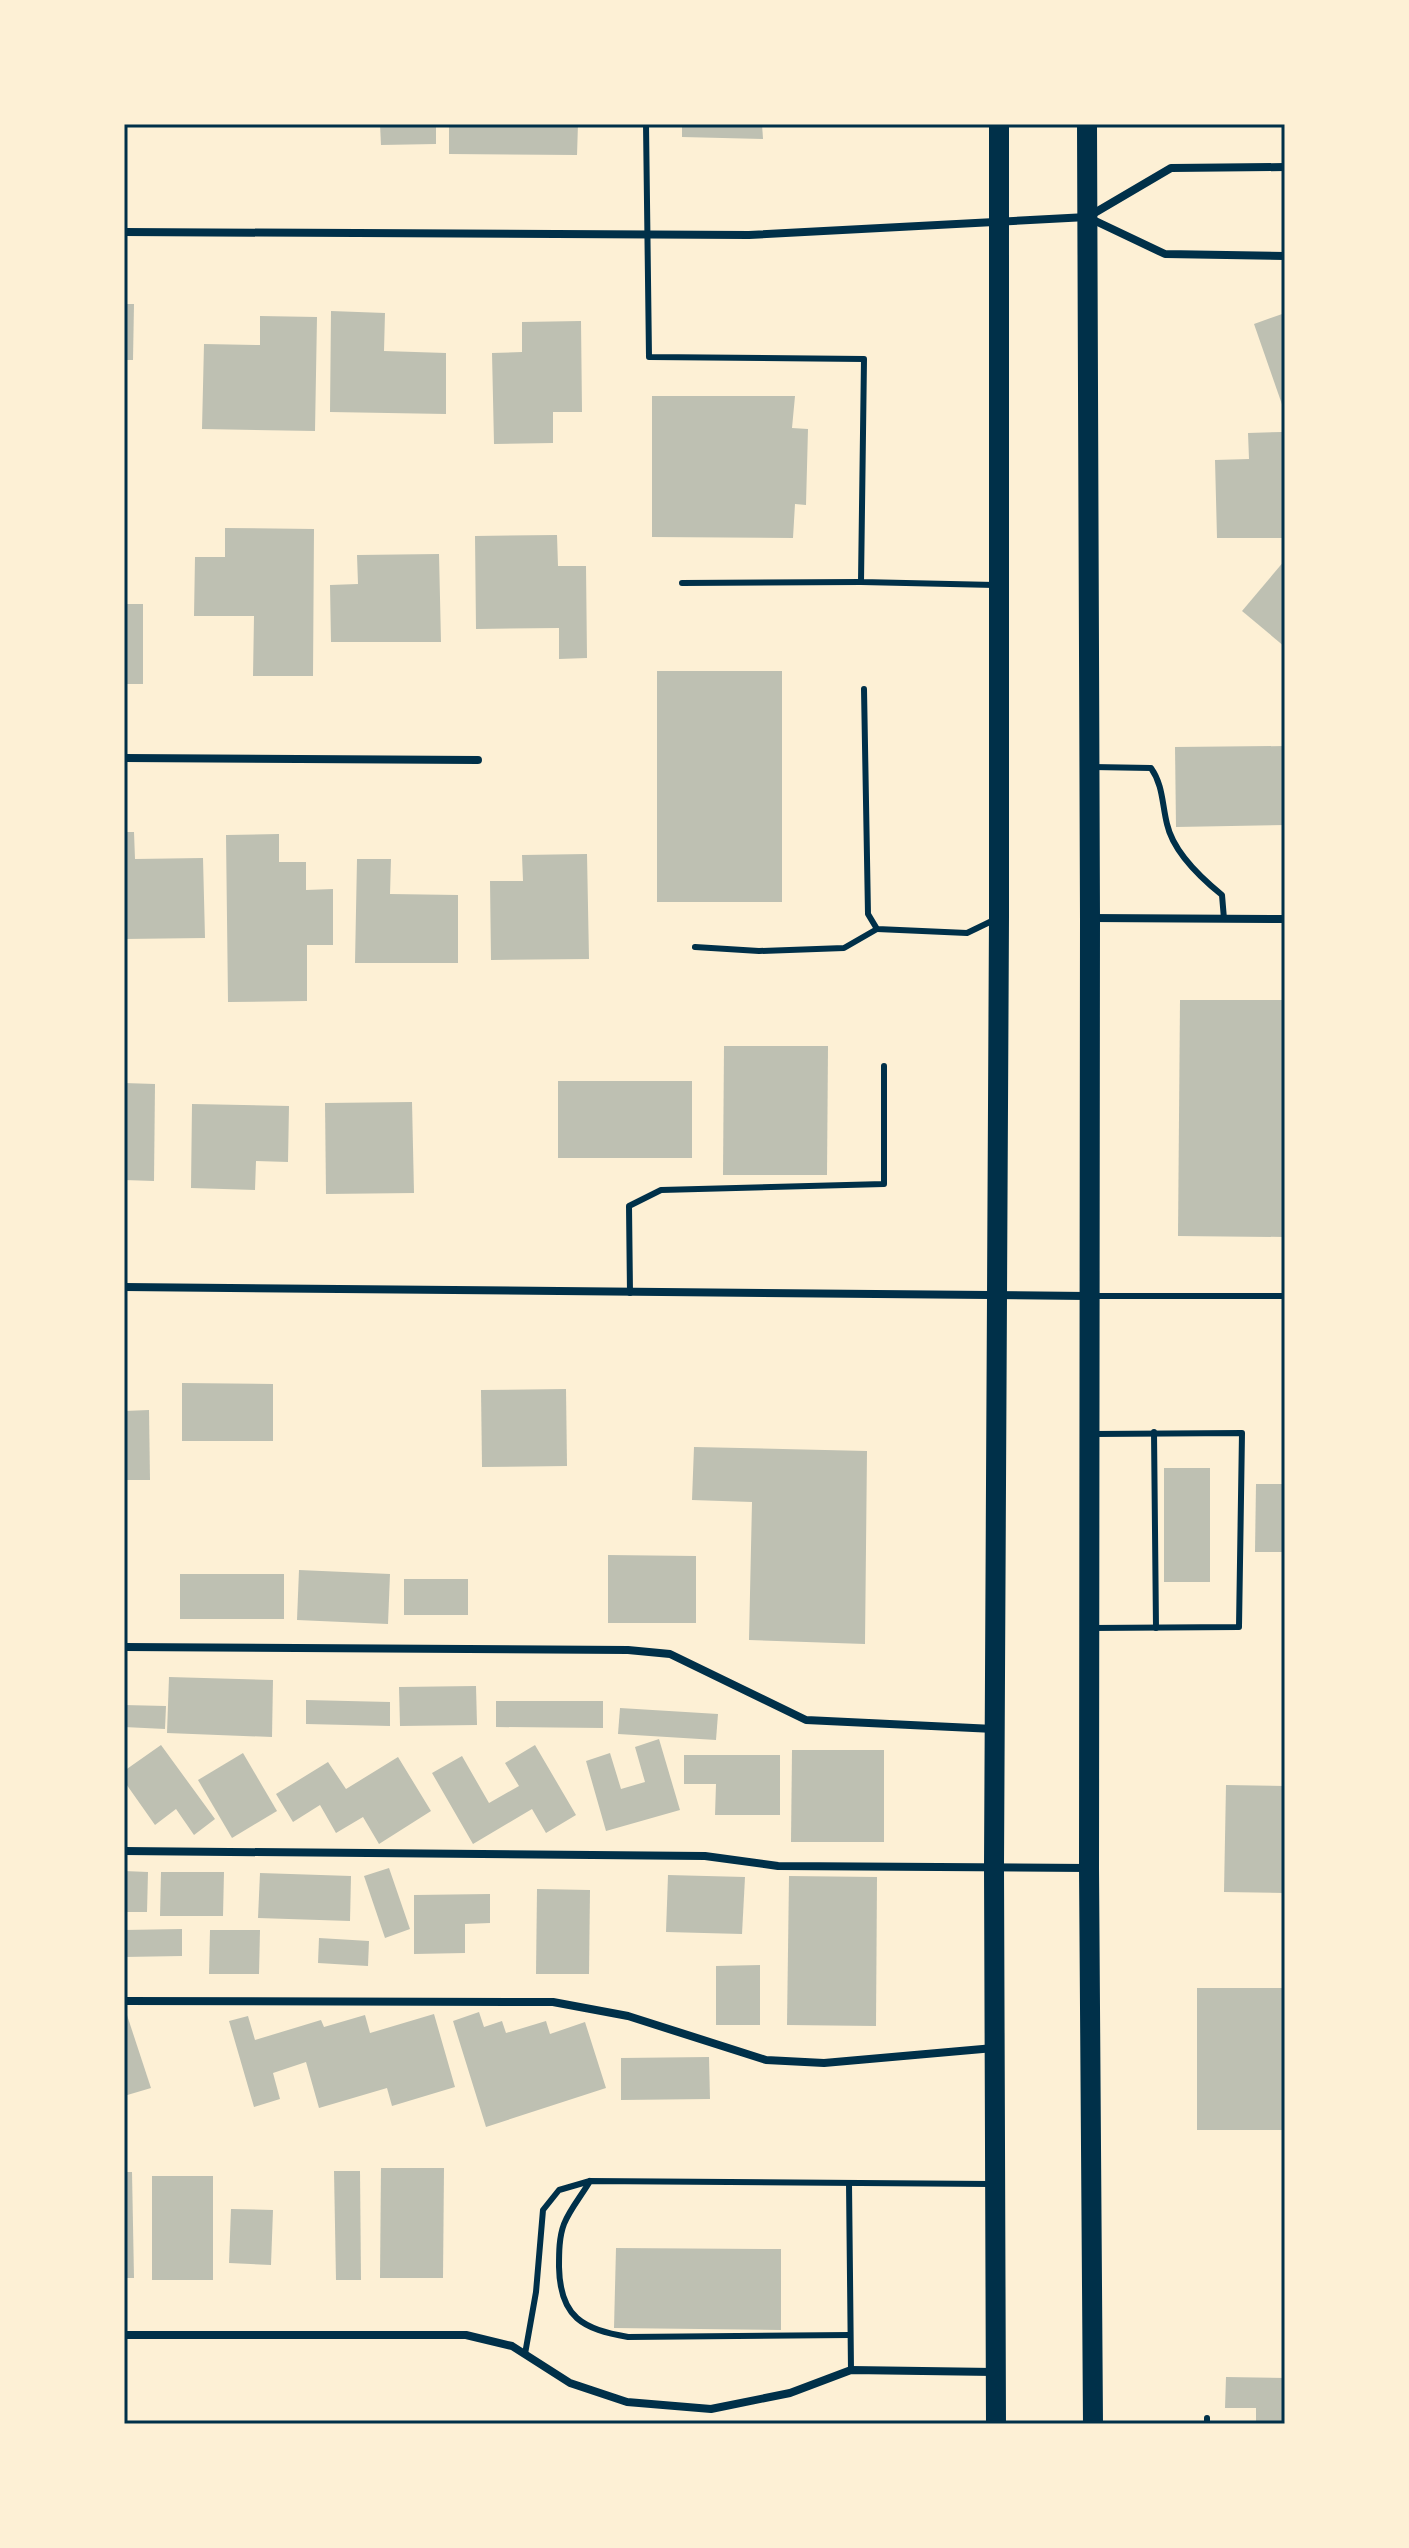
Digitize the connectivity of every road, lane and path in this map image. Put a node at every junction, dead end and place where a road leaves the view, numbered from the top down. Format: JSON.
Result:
{"nodes":[{"id":1,"x":646,"y":124,"type":"edge"},
{"id":2,"x":999,"y":124,"type":"edge"},
{"id":3,"x":1087,"y":124,"type":"edge"},
{"id":4,"x":1285,"y":167,"type":"edge"},
{"id":5,"x":1087,"y":217,"type":"junction"},
{"id":6,"x":999,"y":221,"type":"junction"},
{"id":7,"x":124,"y":232,"type":"edge"},
{"id":8,"x":646,"y":233,"type":"junction"},
{"id":9,"x":1285,"y":256,"type":"edge"},
{"id":10,"x":861,"y":582,"type":"junction"},
{"id":11,"x":682,"y":583,"type":"dead end"},
{"id":12,"x":999,"y":585,"type":"junction"},
{"id":13,"x":864,"y":689,"type":"dead end"},
{"id":14,"x":124,"y":758,"type":"edge"},
{"id":15,"x":478,"y":760,"type":"dead end"},
{"id":16,"x":1090,"y":767,"type":"junction"},
{"id":17,"x":999,"y":917,"type":"junction"},
{"id":18,"x":1090,"y":918,"type":"junction"},
{"id":19,"x":1224,"y":919,"type":"junction"},
{"id":20,"x":1285,"y":919,"type":"edge"},
{"id":21,"x":877,"y":929,"type":"junction"},
{"id":22,"x":695,"y":947,"type":"dead end"},
{"id":23,"x":884,"y":1066,"type":"dead end"},
{"id":24,"x":124,"y":1287,"type":"edge"},
{"id":25,"x":630,"y":1293,"type":"junction"},
{"id":26,"x":997,"y":1295,"type":"junction"},
{"id":27,"x":1089,"y":1296,"type":"junction"},
{"id":28,"x":1285,"y":1296,"type":"edge"},
{"id":29,"x":1154,"y":1432,"type":"junction"},
{"id":30,"x":1089,"y":1434,"type":"junction"},
{"id":31,"x":1089,"y":1628,"type":"junction"},
{"id":32,"x":1156,"y":1628,"type":"junction"},
{"id":33,"x":124,"y":1647,"type":"edge"},
{"id":34,"x":995,"y":1729,"type":"junction"},
{"id":35,"x":124,"y":1851,"type":"edge"},
{"id":36,"x":994,"y":1866,"type":"junction"},
{"id":37,"x":1089,"y":1868,"type":"junction"},
{"id":38,"x":124,"y":2001,"type":"edge"},
{"id":39,"x":995,"y":2048,"type":"junction"},
{"id":40,"x":590,"y":2181,"type":"junction"},
{"id":41,"x":849,"y":2183,"type":"junction"},
{"id":42,"x":995,"y":2184,"type":"junction"},
{"id":43,"x":124,"y":2335,"type":"edge"},
{"id":44,"x":850,"y":2335,"type":"junction"},
{"id":45,"x":525,"y":2354,"type":"junction"},
{"id":46,"x":851,"y":2370,"type":"junction"},
{"id":47,"x":995,"y":2372,"type":"junction"},
{"id":48,"x":996,"y":2424,"type":"edge"},
{"id":49,"x":1093,"y":2424,"type":"edge"}],
"edges":[{"from":1,"to":8,"type":"lane"},
{"from":2,"to":6,"type":"main road"},
{"from":3,"to":5,"type":"main road"},
{"from":4,"to":5,"type":"street"},
{"from":5,"to":6,"type":"street"},
{"from":5,"to":9,"type":"street"},
{"from":5,"to":16,"type":"main road"},
{"from":6,"to":8,"type":"street"},
{"from":6,"to":12,"type":"main road"},
{"from":7,"to":8,"type":"street"},
{"from":8,"to":10,"type":"lane"},
{"from":10,"to":11,"type":"lane"},
{"from":10,"to":12,"type":"lane"},
{"from":12,"to":17,"type":"main road"},
{"from":13,"to":21,"type":"lane"},
{"from":14,"to":15,"type":"street"},
{"from":16,"to":18,"type":"main road"},
{"from":16,"to":19,"type":"lane"},
{"from":17,"to":21,"type":"lane"},
{"from":17,"to":26,"type":"main road"},
{"from":18,"to":19,"type":"street"},
{"from":18,"to":27,"type":"main road"},
{"from":19,"to":20,"type":"street"},
{"from":21,"to":22,"type":"lane"},
{"from":23,"to":25,"type":"lane"},
{"from":24,"to":25,"type":"street"},
{"from":25,"to":26,"type":"street"},
{"from":26,"to":27,"type":"street"},
{"from":26,"to":34,"type":"main road"},
{"from":27,"to":28,"type":"lane"},
{"from":27,"to":30,"type":"main road"},
{"from":29,"to":30,"type":"lane"},
{"from":29,"to":32,"type":"lane"},
{"from":29,"to":32,"type":"lane"},
{"from":30,"to":31,"type":"main road"},
{"from":31,"to":32,"type":"lane"},
{"from":31,"to":37,"type":"main road"},
{"from":33,"to":34,"type":"street"},
{"from":34,"to":36,"type":"main road"},
{"from":35,"to":36,"type":"street"},
{"from":36,"to":37,"type":"street"},
{"from":36,"to":39,"type":"main road"},
{"from":37,"to":49,"type":"main road"},
{"from":38,"to":39,"type":"street"},
{"from":39,"to":42,"type":"main road"},
{"from":40,"to":41,"type":"lane"},
{"from":40,"to":44,"type":"lane"},
{"from":40,"to":45,"type":"lane"},
{"from":41,"to":42,"type":"lane"},
{"from":41,"to":44,"type":"lane"},
{"from":42,"to":47,"type":"main road"},
{"from":43,"to":45,"type":"street"},
{"from":44,"to":46,"type":"lane"},
{"from":45,"to":46,"type":"street"},
{"from":46,"to":47,"type":"street"},
{"from":47,"to":48,"type":"main road"}]}
